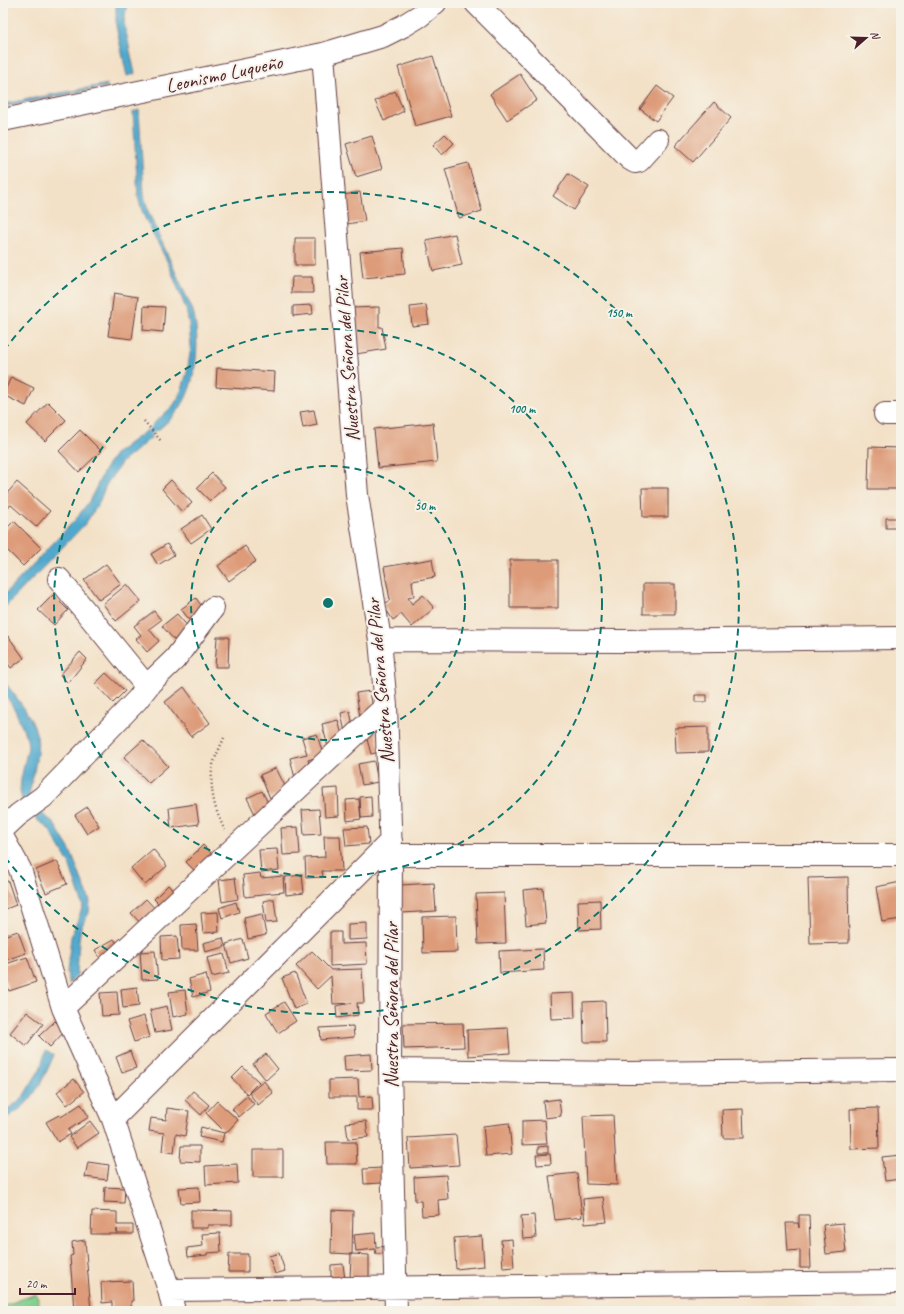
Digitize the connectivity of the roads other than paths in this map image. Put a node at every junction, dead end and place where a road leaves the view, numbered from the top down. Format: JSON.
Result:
{"nodes":[{"id":1,"x":435,"y":3,"type":"edge"},
{"id":2,"x":476,"y":3,"type":"edge"},
{"id":3,"x":323,"y":54,"type":"junction"},
{"id":4,"x":3,"y":120,"type":"edge"},
{"id":5,"x":658,"y":140,"type":"dead end"},
{"id":6,"x":59,"y":579,"type":"dead end"},
{"id":7,"x":213,"y":608,"type":"dead end"},
{"id":8,"x":901,"y":638,"type":"edge"},
{"id":9,"x":380,"y":640,"type":"junction"},
{"id":10,"x":147,"y":687,"type":"junction"},
{"id":11,"x":386,"y":706,"type":"junction"},
{"id":12,"x":11,"y":822,"type":"edge"},
{"id":13,"x":3,"y":838,"type":"edge"},
{"id":14,"x":391,"y":848,"type":"junction"},
{"id":15,"x":901,"y":855,"type":"edge"},
{"id":16,"x":63,"y":1008,"type":"junction"},
{"id":17,"x":390,"y":1070,"type":"junction"},
{"id":18,"x":901,"y":1070,"type":"edge"},
{"id":19,"x":113,"y":1119,"type":"junction"},
{"id":20,"x":901,"y":1282,"type":"edge"},
{"id":21,"x":396,"y":1288,"type":"junction"},
{"id":22,"x":171,"y":1301,"type":"edge"},
{"id":23,"x":396,"y":1311,"type":"edge"}],
"edges":[{"from":1,"to":3,"type":"street","name":"Leonismo Luqueño"},
{"from":2,"to":5,"type":"street"},
{"from":3,"to":4,"type":"street","name":"Leonismo Luqueño"},
{"from":3,"to":9,"type":"street","name":"Nuestra Señora del Pilar"},
{"from":6,"to":10,"type":"street"},
{"from":7,"to":10,"type":"street"},
{"from":8,"to":9,"type":"street"},
{"from":9,"to":11,"type":"street","name":"Nuestra Señora del Pilar"},
{"from":10,"to":12,"type":"street"},
{"from":11,"to":14,"type":"street","name":"Nuestra Señora del Pilar"},
{"from":11,"to":16,"type":"street"},
{"from":13,"to":16,"type":"street"},
{"from":14,"to":15,"type":"street"},
{"from":14,"to":17,"type":"street","name":"Nuestra Señora del Pilar"},
{"from":14,"to":19,"type":"street"},
{"from":16,"to":19,"type":"street"},
{"from":17,"to":18,"type":"street"},
{"from":17,"to":21,"type":"street","name":"Nuestra Señora del Pilar"},
{"from":19,"to":22,"type":"street"},
{"from":20,"to":21,"type":"street"},
{"from":21,"to":22,"type":"street"},
{"from":21,"to":23,"type":"street","name":"Nuestra Señora del Pilar"}]}
